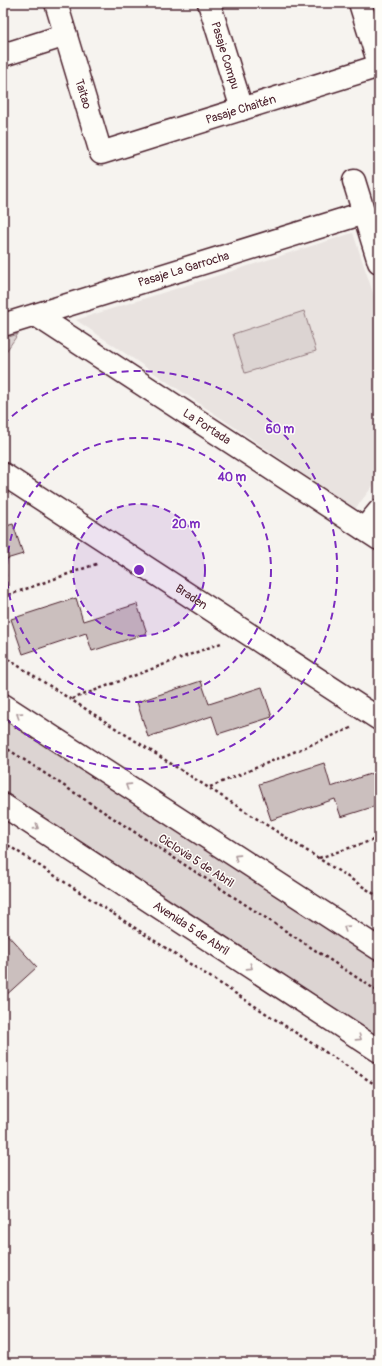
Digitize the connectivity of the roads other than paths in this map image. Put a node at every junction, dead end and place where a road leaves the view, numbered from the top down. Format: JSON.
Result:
{"nodes":[{"id":1,"x":56,"y":3,"type":"edge"},
{"id":2,"x":209,"y":3,"type":"edge"},
{"id":3,"x":360,"y":3,"type":"edge"},
{"id":4,"x":66,"y":35,"type":"junction"},
{"id":5,"x":3,"y":55,"type":"edge"},
{"id":6,"x":379,"y":65,"type":"edge"},
{"id":7,"x":242,"y":109,"type":"junction"},
{"id":8,"x":101,"y":153,"type":"joint"},
{"id":9,"x":354,"y":181,"type":"dead end"},
{"id":10,"x":364,"y":213,"type":"junction"},
{"id":11,"x":379,"y":262,"type":"edge"},
{"id":12,"x":36,"y":315,"type":"junction"},
{"id":13,"x":3,"y":325,"type":"edge"},
{"id":14,"x":3,"y":474,"type":"edge"},
{"id":15,"x":379,"y":511,"type":"edge"},
{"id":16,"x":371,"y":534,"type":"edge"},
{"id":17,"x":3,"y":704,"type":"edge"},
{"id":18,"x":378,"y":718,"type":"edge"},
{"id":19,"x":3,"y":805,"type":"edge"},
{"id":20,"x":379,"y":949,"type":"edge"},
{"id":21,"x":379,"y":1051,"type":"edge"}],
"edges":[{"from":1,"to":4,"type":"street","name":"Taitao"},
{"from":2,"to":7,"type":"street","name":"Pasaje Compu"},
{"from":3,"to":6,"type":"street"},
{"from":4,"to":5,"type":"street"},
{"from":4,"to":8,"type":"street","name":"Taitao"},
{"from":6,"to":7,"type":"street","name":"Pasaje Chaitén"},
{"from":7,"to":8,"type":"street","name":"Pasaje Chaitén"},
{"from":9,"to":10,"type":"street"},
{"from":10,"to":11,"type":"street"},
{"from":10,"to":12,"type":"street","name":"Pasaje La Garrocha"},
{"from":12,"to":13,"type":"street","name":"Pasaje La Garrocha"},
{"from":12,"to":16,"type":"street","name":"La Portada"},
{"from":14,"to":18,"type":"street","name":"Braden"},
{"from":15,"to":16,"type":"street"},
{"from":20,"to":17,"type":"street","one_way":true},
{"from":19,"to":21,"type":"street","name":"Avenida 5 de Abril","one_way":true}]}
